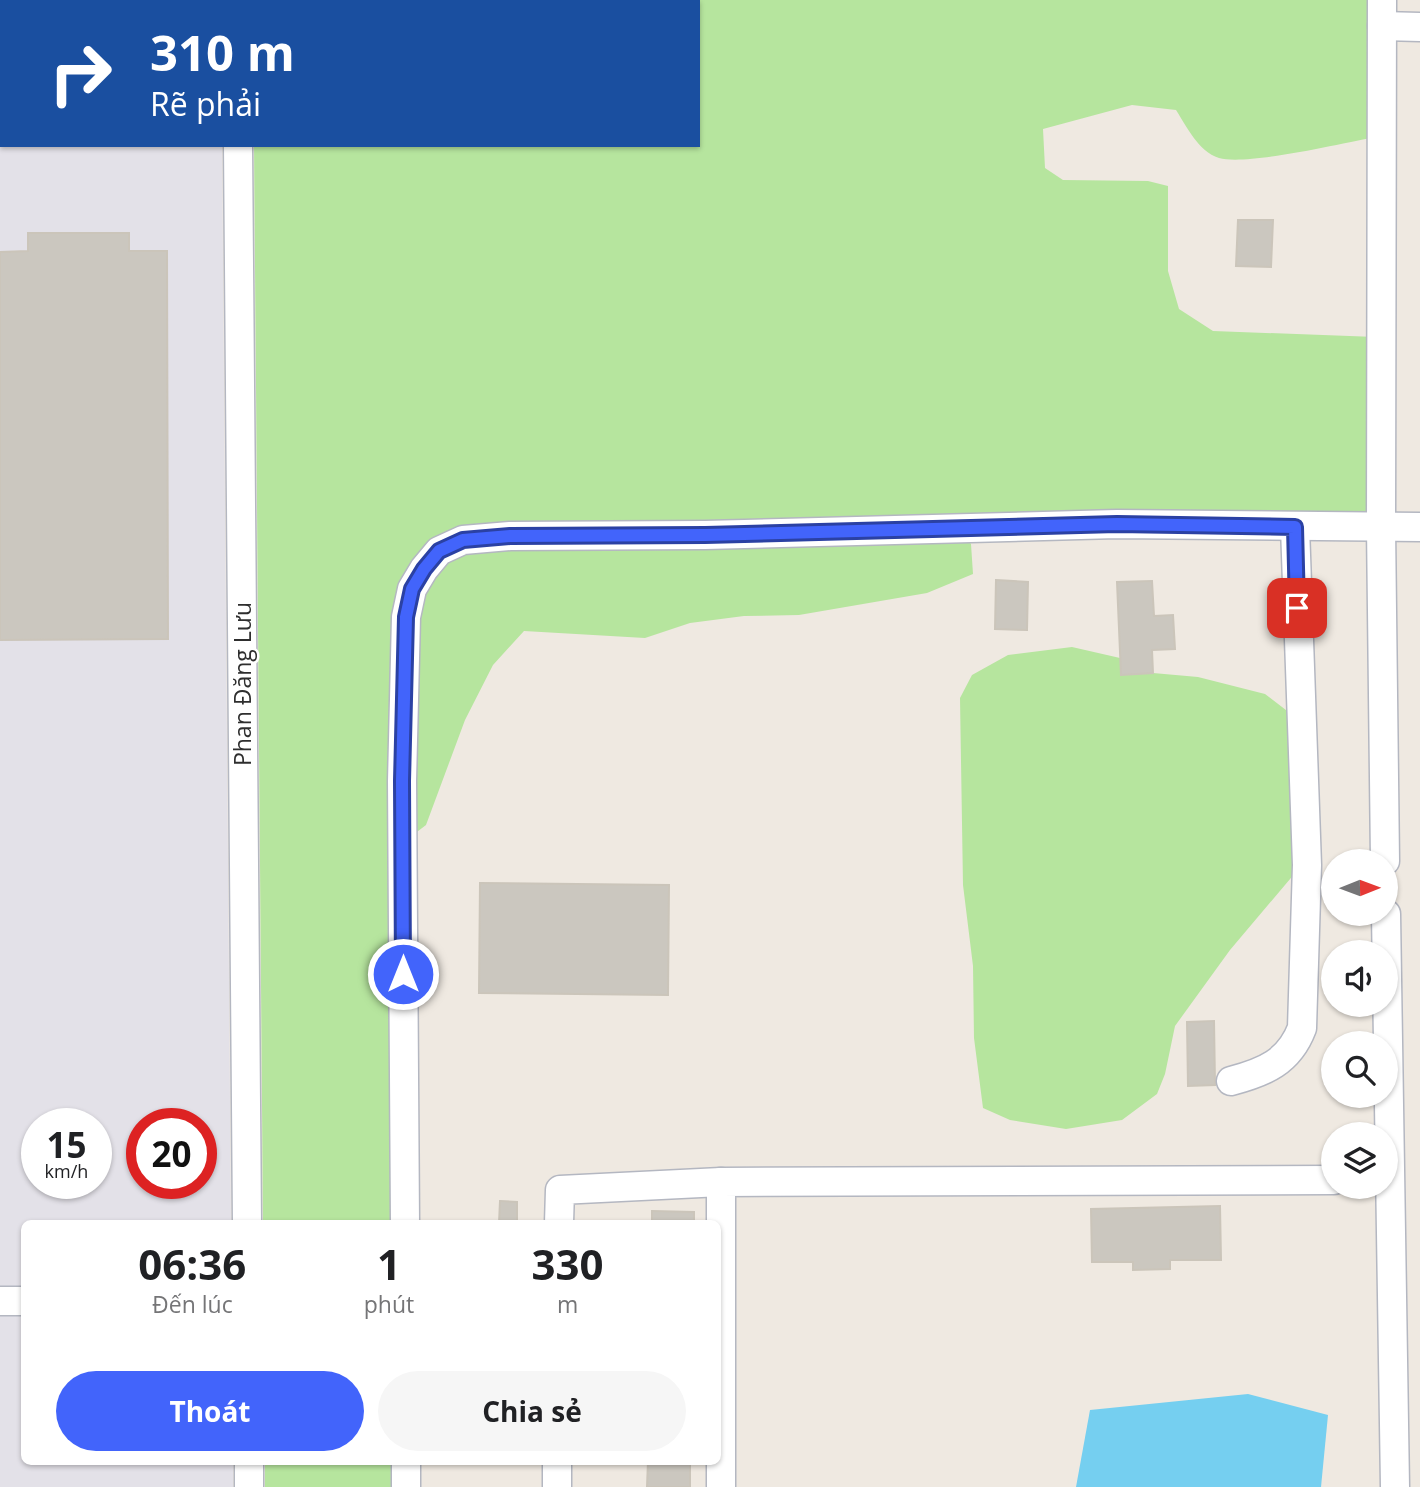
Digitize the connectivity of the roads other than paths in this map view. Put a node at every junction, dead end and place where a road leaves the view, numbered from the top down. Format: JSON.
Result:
{"nodes":[{"id":1,"x":1382,"y":13,"type":"edge"},
{"id":2,"x":1420,"y":27,"type":"edge"},
{"id":3,"x":238,"y":147,"type":"edge"},
{"id":4,"x":1295,"y":527,"type":"junction"},
{"id":5,"x":1381,"y":527,"type":"junction"},
{"id":6,"x":1420,"y":527,"type":"edge"},
{"id":7,"x":1385,"y":849,"type":"edge"},
{"id":8,"x":1386,"y":926,"type":"edge"},
{"id":9,"x":1231,"y":1081,"type":"dead end"},
{"id":10,"x":1387,"y":1122,"type":"edge"},
{"id":11,"x":1321,"y":1180,"type":"edge"},
{"id":12,"x":721,"y":1182,"type":"junction"},
{"id":13,"x":1387,"y":1199,"type":"edge"},
{"id":14,"x":247,"y":1220,"type":"edge"},
{"id":15,"x":405,"y":1220,"type":"edge"},
{"id":16,"x":559,"y":1220,"type":"edge"},
{"id":17,"x":0,"y":1301,"type":"edge"},
{"id":18,"x":21,"y":1301,"type":"edge"},
{"id":19,"x":248,"y":1465,"type":"edge"},
{"id":20,"x":406,"y":1465,"type":"edge"},
{"id":21,"x":557,"y":1465,"type":"edge"},
{"id":22,"x":249,"y":1487,"type":"edge"},
{"id":23,"x":406,"y":1487,"type":"edge"},
{"id":24,"x":557,"y":1487,"type":"edge"},
{"id":25,"x":721,"y":1487,"type":"edge"},
{"id":26,"x":1395,"y":1487,"type":"edge"}],
"edges":[{"from":1,"to":2,"type":"street"},
{"from":1,"to":5,"type":"street"},
{"from":3,"to":14,"type":"street","name":"Phan Đăng Lưu"},
{"from":4,"to":5,"type":"street"},
{"from":4,"to":9,"type":"street"},
{"from":4,"to":15,"type":"street"},
{"from":5,"to":6,"type":"street"},
{"from":5,"to":7,"type":"street"},
{"from":8,"to":10,"type":"street"},
{"from":11,"to":12,"type":"street"},
{"from":12,"to":16,"type":"street"},
{"from":12,"to":25,"type":"street"},
{"from":13,"to":26,"type":"street"},
{"from":17,"to":18,"type":"street"},
{"from":19,"to":22,"type":"street"},
{"from":20,"to":23,"type":"street"},
{"from":21,"to":24,"type":"street"}]}
